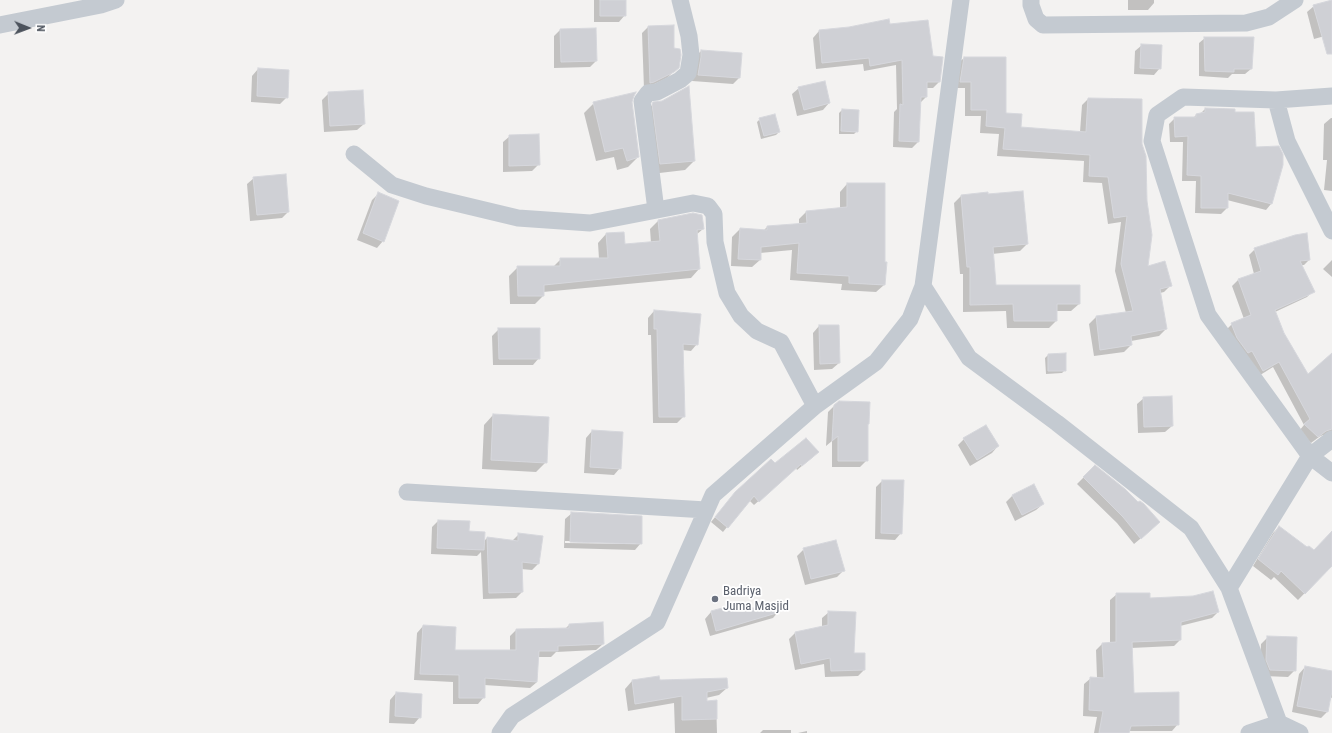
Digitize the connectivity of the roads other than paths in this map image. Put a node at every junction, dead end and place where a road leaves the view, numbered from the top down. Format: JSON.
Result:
{"nodes":[{"id":1,"x":116,"y":0,"type":"edge"},
{"id":2,"x":680,"y":0,"type":"edge"},
{"id":3,"x":960,"y":0,"type":"edge"},
{"id":4,"x":1031,"y":0,"type":"edge"},
{"id":5,"x":1295,"y":0,"type":"edge"},
{"id":6,"x":0,"y":25,"type":"edge"},
{"id":7,"x":1332,"y":96,"type":"edge"},
{"id":8,"x":1276,"y":100,"type":"junction"},
{"id":9,"x":354,"y":154,"type":"dead end"},
{"id":10,"x":656,"y":210,"type":"junction"},
{"id":11,"x":1332,"y":231,"type":"edge"},
{"id":12,"x":923,"y":286,"type":"junction"},
{"id":13,"x":815,"y":406,"type":"junction"},
{"id":14,"x":1332,"y":439,"type":"edge"},
{"id":15,"x":1310,"y":456,"type":"junction"},
{"id":16,"x":1332,"y":473,"type":"edge"},
{"id":17,"x":408,"y":492,"type":"dead end"},
{"id":18,"x":706,"y":510,"type":"junction"},
{"id":19,"x":1229,"y":588,"type":"junction"},
{"id":20,"x":1280,"y":728,"type":"edge"},
{"id":21,"x":500,"y":733,"type":"edge"},
{"id":22,"x":1249,"y":733,"type":"edge"},
{"id":23,"x":1300,"y":733,"type":"edge"}],
"edges":[{"from":1,"to":6,"type":"street"},
{"from":2,"to":10,"type":"street"},
{"from":3,"to":12,"type":"street"},
{"from":4,"to":5,"type":"street"},
{"from":7,"to":8,"type":"street"},
{"from":8,"to":11,"type":"street"},
{"from":8,"to":15,"type":"street"},
{"from":9,"to":10,"type":"street"},
{"from":10,"to":13,"type":"street"},
{"from":12,"to":13,"type":"street"},
{"from":12,"to":19,"type":"street"},
{"from":13,"to":18,"type":"street"},
{"from":14,"to":15,"type":"street"},
{"from":15,"to":16,"type":"street"},
{"from":15,"to":19,"type":"street"},
{"from":17,"to":18,"type":"street"},
{"from":18,"to":21,"type":"street"},
{"from":19,"to":20,"type":"street"},
{"from":20,"to":22,"type":"street"},
{"from":20,"to":23,"type":"street"}]}
